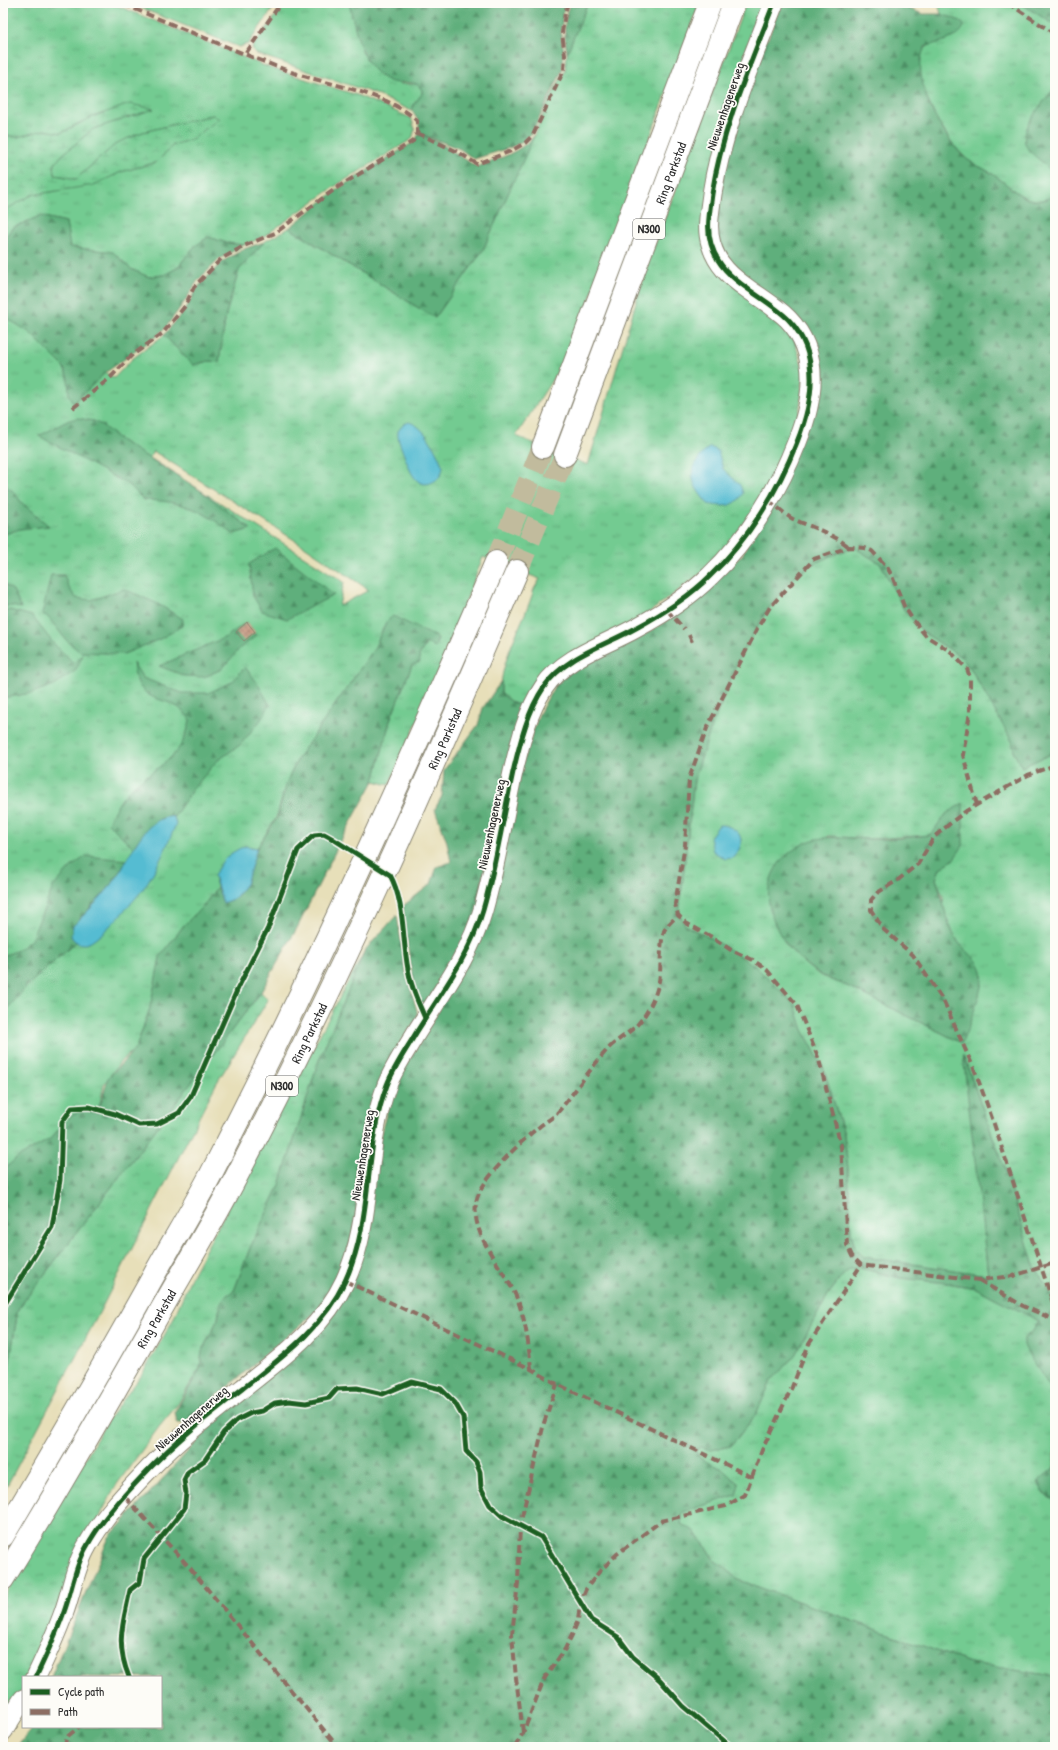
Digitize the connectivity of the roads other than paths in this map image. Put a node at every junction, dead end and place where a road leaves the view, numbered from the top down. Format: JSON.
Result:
{"nodes":[{"id":1,"x":710,"y":3,"type":"edge"},
{"id":2,"x":734,"y":3,"type":"edge"},
{"id":3,"x":774,"y":3,"type":"edge"},
{"id":4,"x":543,"y":447,"type":"tunnel mouth"},
{"id":5,"x":564,"y":455,"type":"tunnel mouth"},
{"id":6,"x":496,"y":562,"type":"tunnel mouth"},
{"id":7,"x":518,"y":571,"type":"tunnel mouth"},
{"id":8,"x":3,"y":1536,"type":"edge"},
{"id":9,"x":3,"y":1579,"type":"edge"},
{"id":10,"x":36,"y":1676,"type":"edge"},
{"id":11,"x":22,"y":1702,"type":"edge"},
{"id":12,"x":3,"y":1731,"type":"edge"}],
"edges":[{"from":1,"to":4,"type":"highway","name":"Ring Parkstad","number":"N300"},
{"from":2,"to":5,"type":"highway","name":"Ring Parkstad","number":"N300"},
{"from":3,"to":10,"type":"street","name":"Nieuwenhagenerweg"},
{"from":6,"to":8,"type":"highway","name":"Ring Parkstad","number":"N300"},
{"from":7,"to":9,"type":"highway","name":"Ring Parkstad","number":"N300"},
{"from":11,"to":12,"type":"street"}]}
